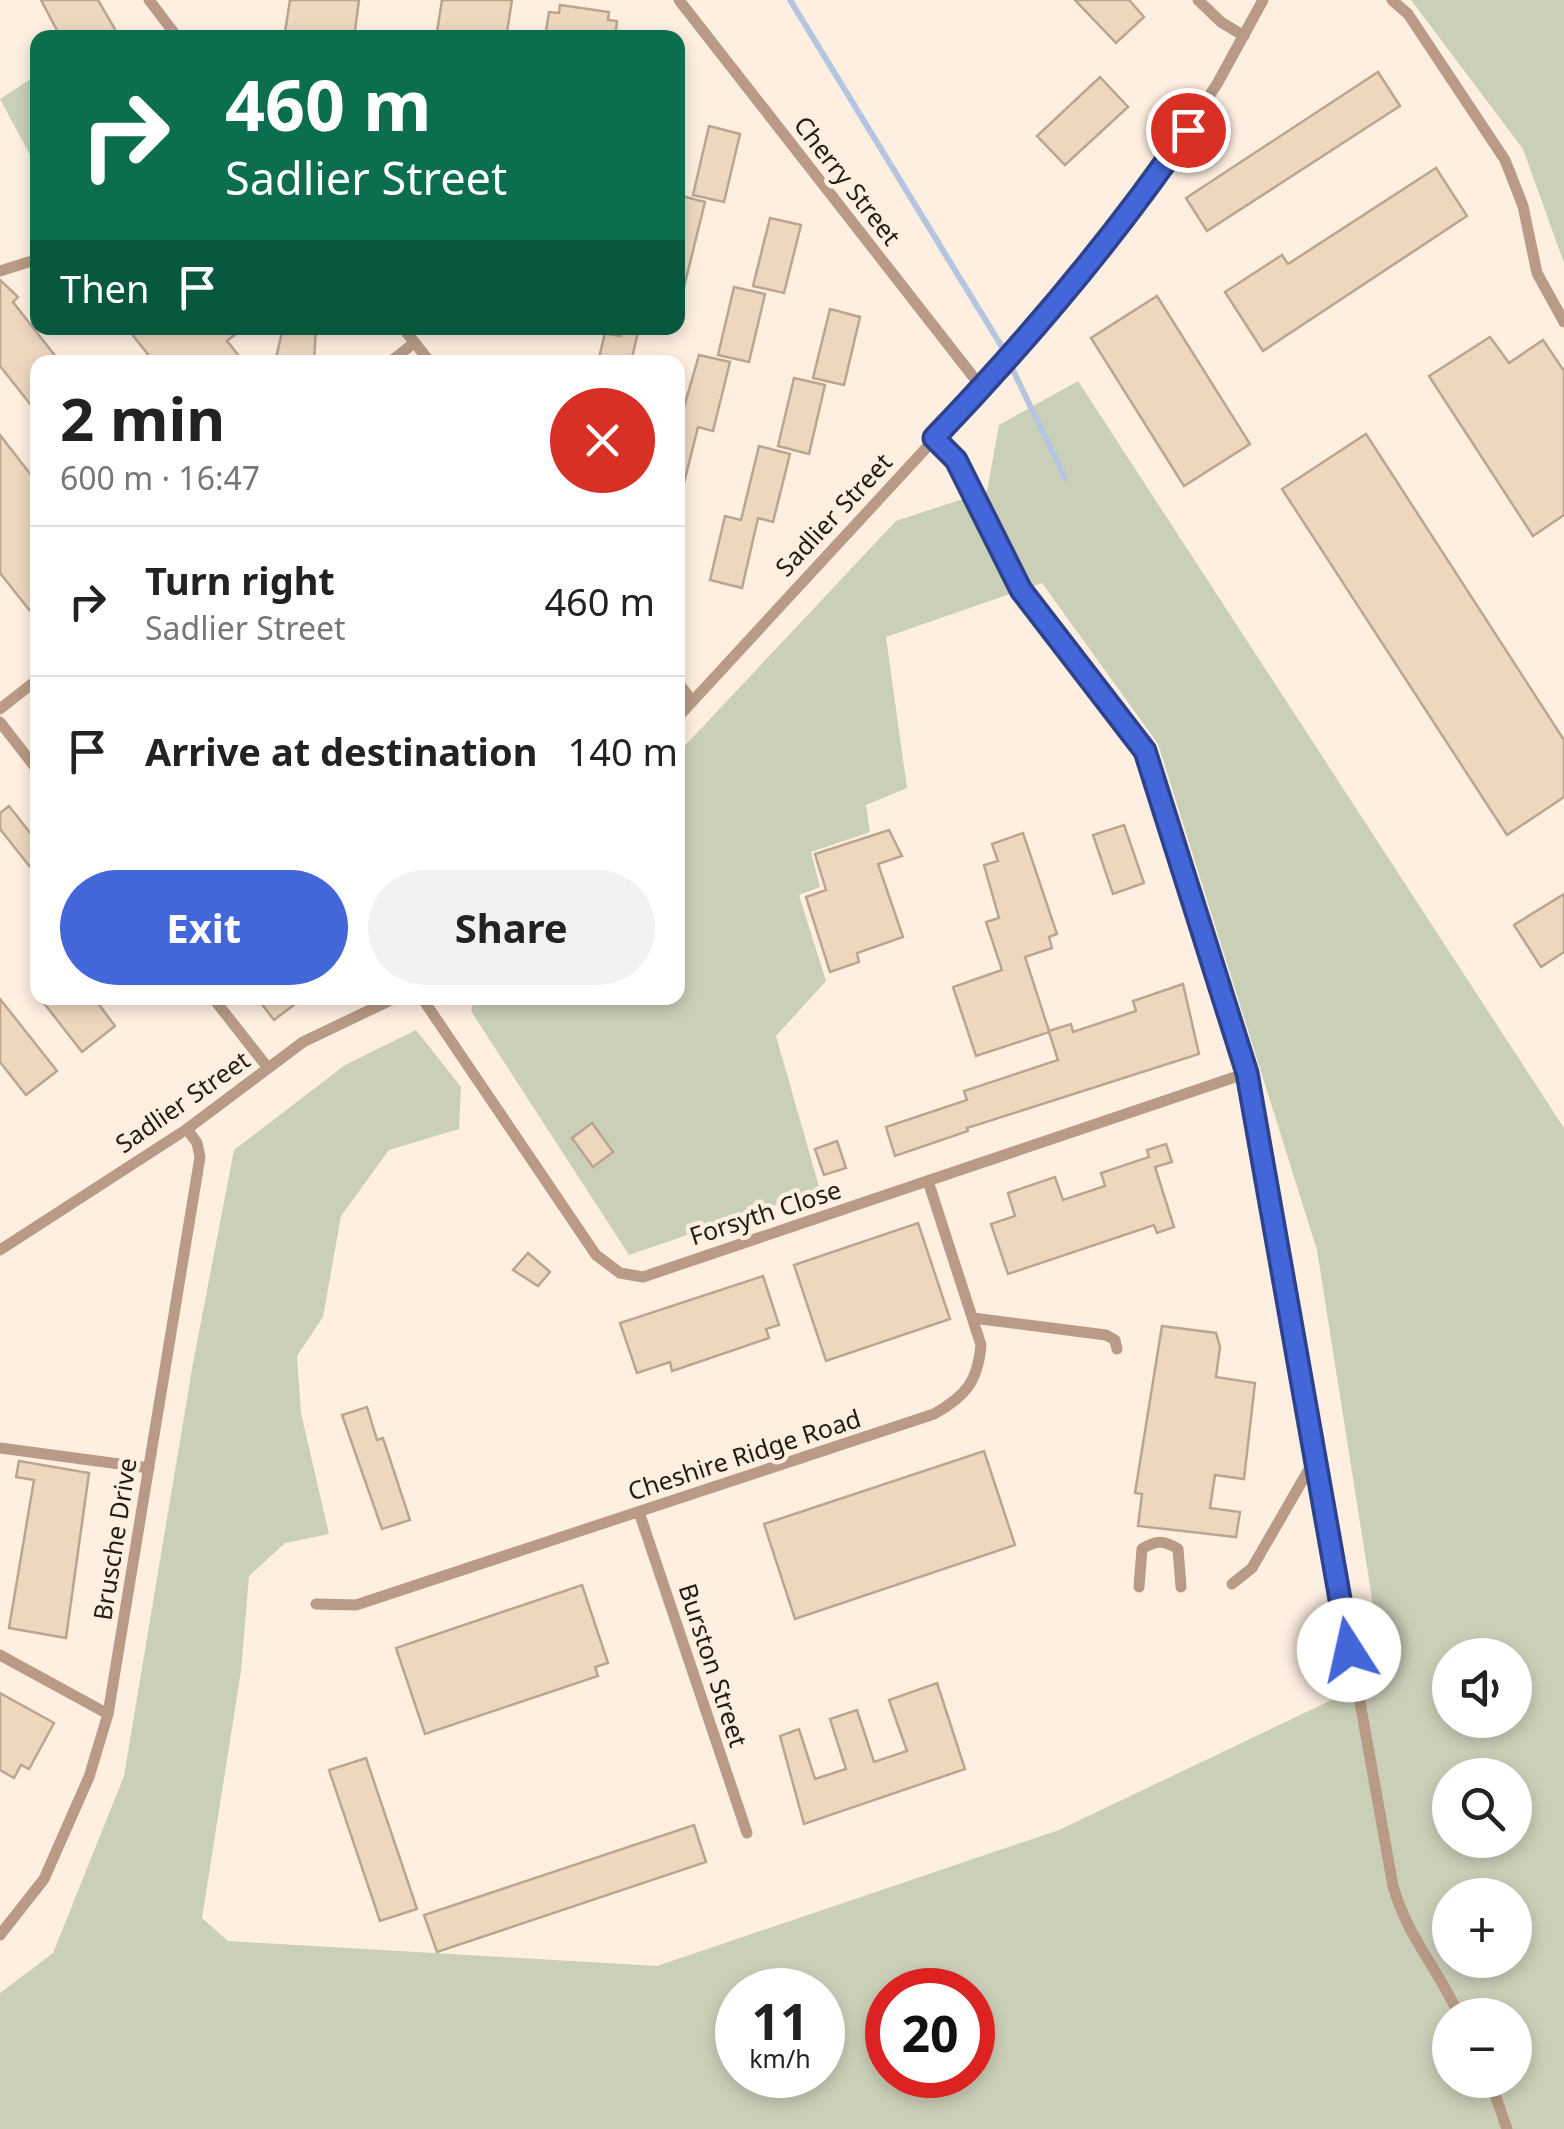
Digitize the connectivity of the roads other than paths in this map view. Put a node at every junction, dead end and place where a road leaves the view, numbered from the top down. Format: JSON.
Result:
{"nodes":[{"id":1,"x":149,"y":0,"type":"edge"},
{"id":2,"x":679,"y":0,"type":"edge"},
{"id":3,"x":1198,"y":0,"type":"edge"},
{"id":4,"x":1264,"y":0,"type":"edge"},
{"id":5,"x":1392,"y":0,"type":"edge"},
{"id":6,"x":172,"y":30,"type":"edge"},
{"id":7,"x":1244,"y":36,"type":"junction"},
{"id":8,"x":30,"y":262,"type":"edge"},
{"id":9,"x":0,"y":271,"type":"edge"},
{"id":10,"x":1560,"y":308,"type":"edge"},
{"id":11,"x":1564,"y":322,"type":"edge"},
{"id":12,"x":408,"y":335,"type":"edge"},
{"id":13,"x":414,"y":343,"type":"junction"},
{"id":14,"x":399,"y":355,"type":"edge"},
{"id":15,"x":424,"y":355,"type":"edge"},
{"id":16,"x":982,"y":388,"type":"junction"},
{"id":17,"x":934,"y":438,"type":"junction"},
{"id":18,"x":30,"y":685,"type":"edge"},
{"id":19,"x":685,"y":692,"type":"edge"},
{"id":20,"x":692,"y":701,"type":"junction"},
{"id":21,"x":0,"y":709,"type":"edge"},
{"id":22,"x":685,"y":709,"type":"edge"},
{"id":23,"x":0,"y":722,"type":"edge"},
{"id":24,"x":30,"y":760,"type":"edge"},
{"id":25,"x":218,"y":1005,"type":"edge"},
{"id":26,"x":380,"y":1005,"type":"edge"},
{"id":27,"x":427,"y":1005,"type":"edge"},
{"id":28,"x":268,"y":1068,"type":"junction"},
{"id":29,"x":1247,"y":1073,"type":"junction"},
{"id":30,"x":187,"y":1129,"type":"junction"},
{"id":31,"x":928,"y":1181,"type":"junction"},
{"id":32,"x":0,"y":1250,"type":"edge"},
{"id":33,"x":974,"y":1318,"type":"junction"},
{"id":34,"x":1116,"y":1349,"type":"dead end"},
{"id":35,"x":0,"y":1448,"type":"edge"},
{"id":36,"x":1316,"y":1457,"type":"junction"},
{"id":37,"x":149,"y":1468,"type":"junction"},
{"id":38,"x":639,"y":1512,"type":"junction"},
{"id":39,"x":1232,"y":1584,"type":"dead end"},
{"id":40,"x":1139,"y":1587,"type":"dead end"},
{"id":41,"x":1181,"y":1587,"type":"dead end"},
{"id":42,"x":316,"y":1604,"type":"dead end"},
{"id":43,"x":0,"y":1655,"type":"edge"},
{"id":44,"x":108,"y":1714,"type":"junction"},
{"id":45,"x":746,"y":1833,"type":"dead end"},
{"id":46,"x":0,"y":1935,"type":"edge"},
{"id":47,"x":1451,"y":1998,"type":"edge"},
{"id":48,"x":1497,"y":2098,"type":"edge"},
{"id":49,"x":1508,"y":2129,"type":"edge"}],
"edges":[{"from":1,"to":6,"type":"lane"},
{"from":2,"to":16,"type":"lane","name":"Cherry Street"},
{"from":3,"to":7,"type":"lane"},
{"from":4,"to":7,"type":"lane","name":"Sadlier Street"},
{"from":5,"to":10,"type":"lane"},
{"from":7,"to":16,"type":"lane","name":"Sadlier Street"},
{"from":8,"to":9,"type":"lane"},
{"from":10,"to":11,"type":"lane"},
{"from":12,"to":13,"type":"lane"},
{"from":13,"to":14,"type":"lane"},
{"from":13,"to":15,"type":"lane"},
{"from":16,"to":17,"type":"lane","name":"Sadlier Street"},
{"from":17,"to":20,"type":"lane","name":"Sadlier Street"},
{"from":17,"to":29,"type":"lane"},
{"from":18,"to":21,"type":"lane"},
{"from":19,"to":20,"type":"lane"},
{"from":20,"to":22,"type":"lane","name":"Sadlier Street"},
{"from":23,"to":24,"type":"lane"},
{"from":25,"to":28,"type":"lane"},
{"from":26,"to":28,"type":"lane","name":"Sadlier Street"},
{"from":27,"to":31,"type":"lane","name":"Forsyth Close"},
{"from":28,"to":30,"type":"lane","name":"Sadlier Street"},
{"from":29,"to":31,"type":"lane","name":"Forsyth Close"},
{"from":29,"to":36,"type":"lane"},
{"from":30,"to":32,"type":"lane","name":"Sadlier Street"},
{"from":30,"to":37,"type":"lane","name":"Brusche Drive"},
{"from":31,"to":33,"type":"lane","name":"Cheshire Ridge Road"},
{"from":33,"to":34,"type":"lane"},
{"from":33,"to":38,"type":"lane","name":"Cheshire Ridge Road"},
{"from":35,"to":37,"type":"lane"},
{"from":36,"to":39,"type":"lane"},
{"from":36,"to":47,"type":"lane"},
{"from":37,"to":44,"type":"lane","name":"Brusche Drive"},
{"from":38,"to":42,"type":"lane","name":"Cheshire Ridge Road"},
{"from":38,"to":45,"type":"lane","name":"Burston Street"},
{"from":40,"to":41,"type":"lane"},
{"from":43,"to":44,"type":"lane"},
{"from":44,"to":46,"type":"lane","name":"Brusche Drive"},
{"from":48,"to":49,"type":"lane"}]}
